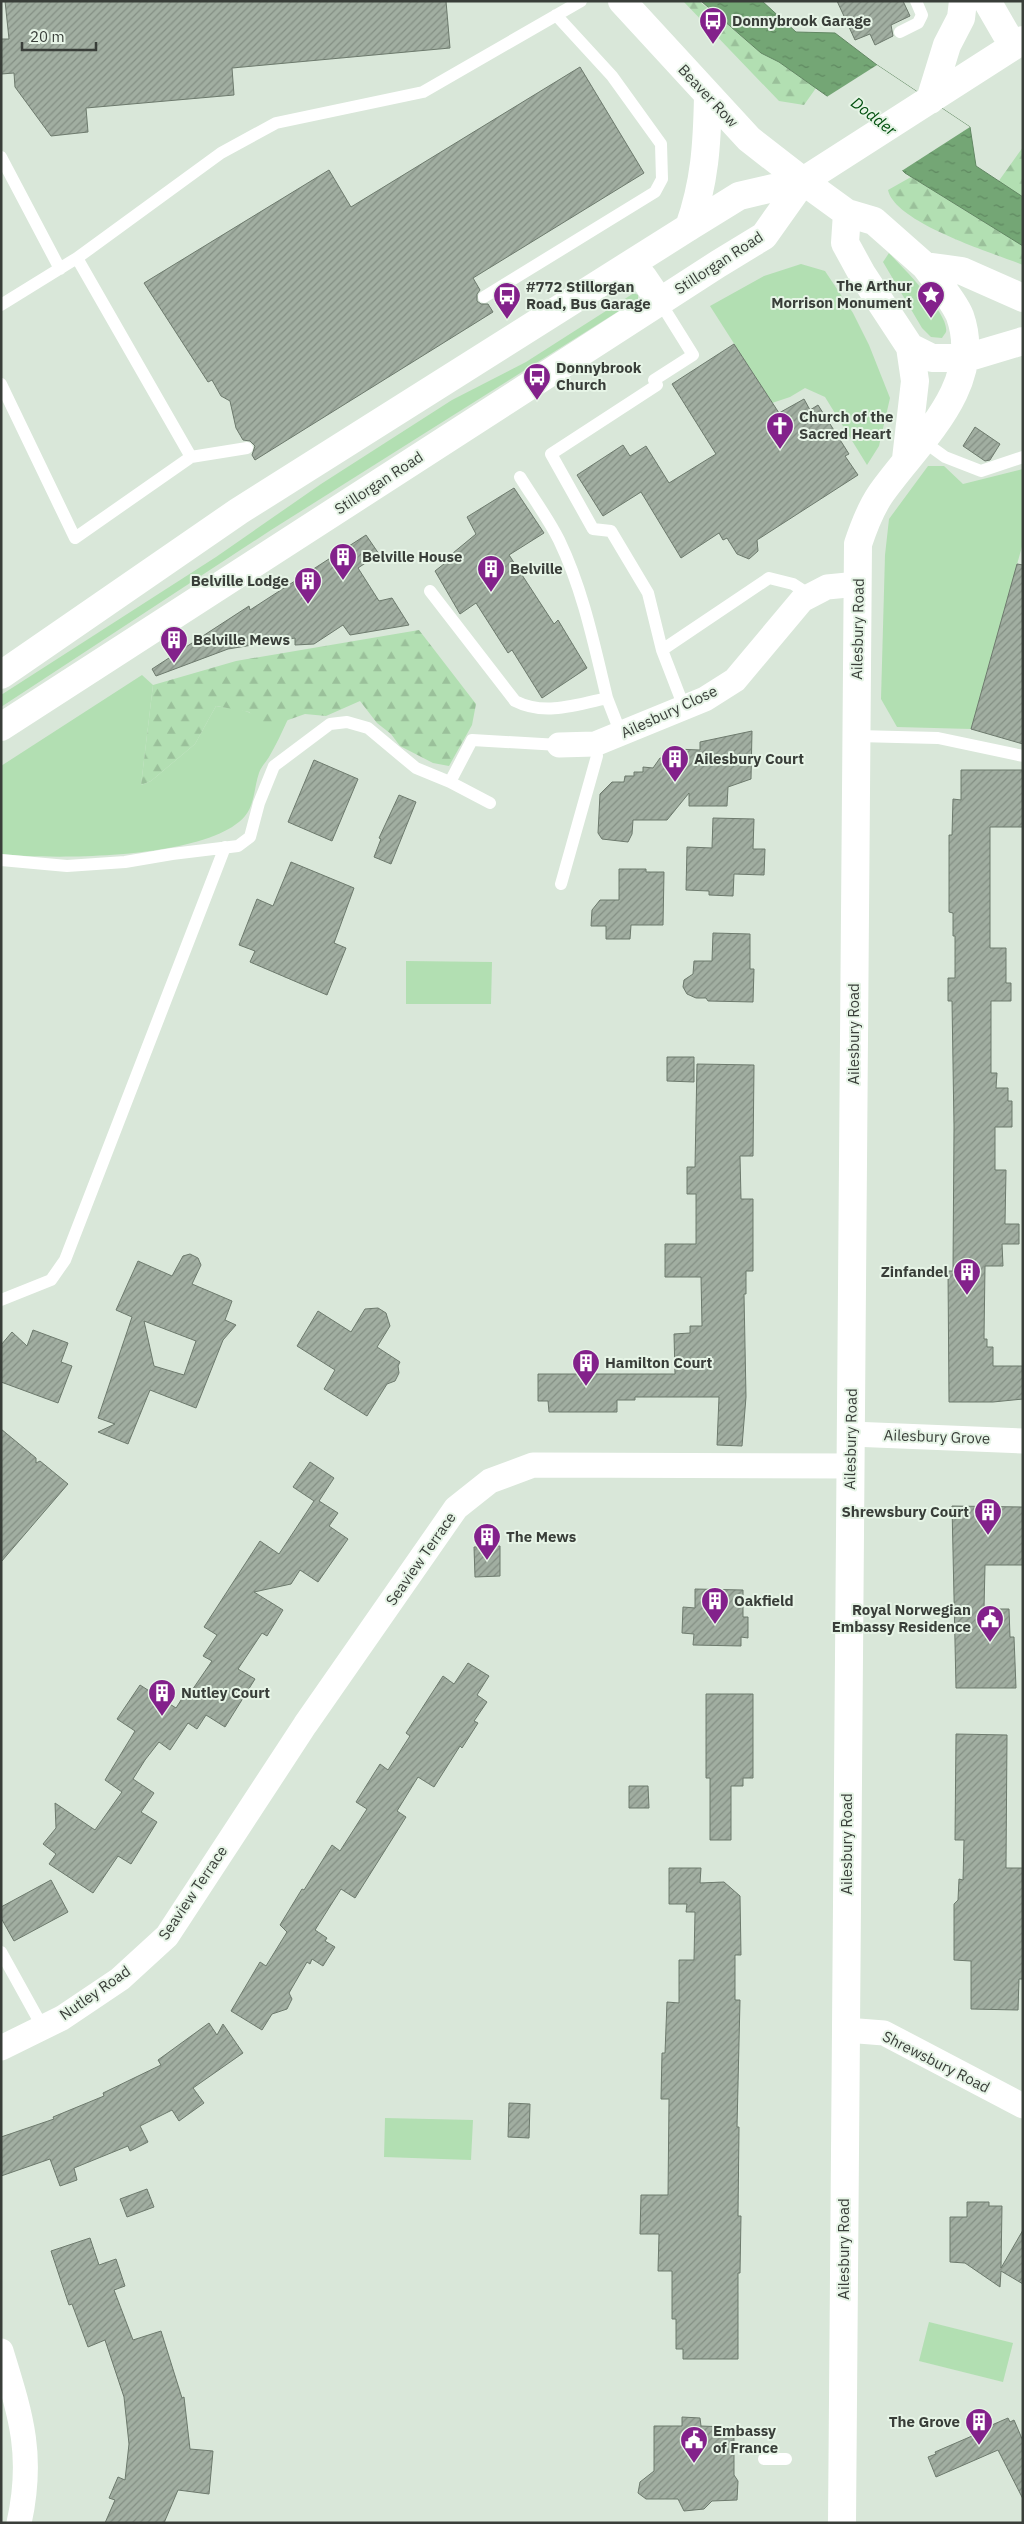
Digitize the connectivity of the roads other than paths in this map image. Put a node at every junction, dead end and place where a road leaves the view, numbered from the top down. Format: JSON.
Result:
{"nodes":[{"id":1,"x":581,"y":1,"type":"edge"},
{"id":2,"x":622,"y":1,"type":"edge"},
{"id":3,"x":916,"y":1,"type":"edge"},
{"id":4,"x":963,"y":1,"type":"edge"},
{"id":5,"x":987,"y":1,"type":"edge"},
{"id":6,"x":556,"y":16,"type":"junction"},
{"id":7,"x":900,"y":32,"type":"dead end"},
{"id":8,"x":1018,"y":43,"type":"edge"},
{"id":9,"x":708,"y":96,"type":"junction"},
{"id":10,"x":930,"y":100,"type":"junction"},
{"id":11,"x":1,"y":157,"type":"edge"},
{"id":12,"x":803,"y":181,"type":"junction"},
{"id":13,"x":848,"y":213,"type":"junction"},
{"id":14,"x":689,"y":227,"type":"junction"},
{"id":15,"x":77,"y":258,"type":"junction"},
{"id":16,"x":925,"y":266,"type":"junction"},
{"id":17,"x":627,"y":268,"type":"junction"},
{"id":18,"x":60,"y":269,"type":"junction"},
{"id":19,"x":484,"y":297,"type":"dead end"},
{"id":20,"x":1023,"y":298,"type":"edge"},
{"id":21,"x":660,"y":302,"type":"junction"},
{"id":22,"x":1,"y":305,"type":"edge"},
{"id":23,"x":1023,"y":341,"type":"edge"},
{"id":24,"x":910,"y":347,"type":"junction"},
{"id":25,"x":966,"y":358,"type":"junction"},
{"id":26,"x":1,"y":384,"type":"edge"},
{"id":27,"x":247,"y":448,"type":"dead end"},
{"id":28,"x":915,"y":450,"type":"junction"},
{"id":29,"x":191,"y":457,"type":"junction"},
{"id":30,"x":1023,"y":457,"type":"edge"},
{"id":31,"x":520,"y":477,"type":"dead end"},
{"id":32,"x":858,"y":584,"type":"junction"},
{"id":33,"x":430,"y":591,"type":"dead end"},
{"id":34,"x":810,"y":595,"type":"junction"},
{"id":35,"x":662,"y":650,"type":"junction"},
{"id":36,"x":1,"y":675,"type":"edge"},
{"id":37,"x":607,"y":698,"type":"junction"},
{"id":38,"x":684,"y":707,"type":"junction"},
{"id":39,"x":1,"y":727,"type":"edge"},
{"id":40,"x":621,"y":734,"type":"junction"},
{"id":41,"x":857,"y":736,"type":"junction"},
{"id":42,"x":595,"y":744,"type":"junction"},
{"id":43,"x":559,"y":745,"type":"joint"},
{"id":44,"x":1023,"y":756,"type":"edge"},
{"id":45,"x":450,"y":782,"type":"junction"},
{"id":46,"x":490,"y":803,"type":"dead end"},
{"id":47,"x":225,"y":848,"type":"junction"},
{"id":48,"x":1,"y":860,"type":"edge"},
{"id":49,"x":561,"y":884,"type":"dead end"},
{"id":50,"x":1,"y":1300,"type":"edge"},
{"id":51,"x":851,"y":1434,"type":"junction"},
{"id":52,"x":1023,"y":1441,"type":"edge"},
{"id":53,"x":850,"y":1466,"type":"junction"},
{"id":54,"x":157,"y":1946,"type":"joint"},
{"id":55,"x":1,"y":1952,"type":"edge"},
{"id":56,"x":42,"y":2026,"type":"junction"},
{"id":57,"x":846,"y":2030,"type":"junction"},
{"id":58,"x":1,"y":2048,"type":"edge"},
{"id":59,"x":1023,"y":2106,"type":"edge"},
{"id":60,"x":1,"y":2351,"type":"edge"},
{"id":61,"x":786,"y":2458,"type":"dead end"},
{"id":62,"x":764,"y":2459,"type":"dead end"},
{"id":63,"x":19,"y":2523,"type":"edge"},
{"id":64,"x":842,"y":2523,"type":"edge"}],
"edges":[{"from":1,"to":6,"type":"lane"},
{"from":2,"to":9,"type":"main road","name":"Beaver Row"},
{"from":3,"to":7,"type":"lane"},
{"from":4,"to":10,"type":"main road"},
{"from":5,"to":8,"type":"main road"},
{"from":6,"to":15,"type":"lane"},
{"from":6,"to":19,"type":"lane"},
{"from":8,"to":10,"type":"main road"},
{"from":9,"to":12,"type":"main road","name":"Beaver Row"},
{"from":9,"to":14,"type":"main road"},
{"from":10,"to":12,"type":"main road"},
{"from":11,"to":18,"type":"lane"},
{"from":12,"to":13,"type":"main road","name":"Beaver Row"},
{"from":12,"to":14,"type":"main road"},
{"from":12,"to":21,"type":"main road","name":"Stillorgan Road"},
{"from":13,"to":16,"type":"main road","name":"Ailesbury Road"},
{"from":13,"to":24,"type":"main road"},
{"from":14,"to":17,"type":"main road"},
{"from":15,"to":18,"type":"lane"},
{"from":15,"to":29,"type":"lane"},
{"from":16,"to":20,"type":"main road"},
{"from":16,"to":25,"type":"main road","name":"Ailesbury Road"},
{"from":17,"to":21,"type":"main road"},
{"from":17,"to":36,"type":"main road"},
{"from":18,"to":22,"type":"lane"},
{"from":21,"to":35,"type":"lane"},
{"from":21,"to":39,"type":"main road","name":"Stillorgan Road"},
{"from":23,"to":25,"type":"main road"},
{"from":24,"to":25,"type":"main road"},
{"from":24,"to":28,"type":"main road","name":"Ailesbury Road"},
{"from":25,"to":28,"type":"main road","name":"Ailesbury Road"},
{"from":26,"to":29,"type":"lane"},
{"from":27,"to":29,"type":"lane"},
{"from":28,"to":30,"type":"lane"},
{"from":28,"to":32,"type":"main road","name":"Ailesbury Road"},
{"from":31,"to":37,"type":"lane"},
{"from":32,"to":34,"type":"street","name":"Ailesbury Close"},
{"from":32,"to":41,"type":"main road","name":"Ailesbury Road"},
{"from":33,"to":37,"type":"lane"},
{"from":34,"to":35,"type":"lane"},
{"from":34,"to":38,"type":"street","name":"Ailesbury Close"},
{"from":35,"to":38,"type":"lane"},
{"from":37,"to":40,"type":"lane"},
{"from":38,"to":40,"type":"street","name":"Ailesbury Close"},
{"from":40,"to":42,"type":"street","name":"Ailesbury Close"},
{"from":41,"to":44,"type":"lane"},
{"from":41,"to":51,"type":"main road","name":"Ailesbury Road"},
{"from":42,"to":43,"type":"street","name":"Ailesbury Close"},
{"from":42,"to":49,"type":"lane"},
{"from":43,"to":45,"type":"lane"},
{"from":45,"to":46,"type":"lane"},
{"from":45,"to":47,"type":"lane"},
{"from":47,"to":48,"type":"lane"},
{"from":47,"to":50,"type":"lane"},
{"from":51,"to":52,"type":"street","name":"Ailesbury Grove"},
{"from":51,"to":53,"type":"main road","name":"Ailesbury Road"},
{"from":53,"to":54,"type":"street","name":"Seaview Terrace"},
{"from":53,"to":57,"type":"main road","name":"Ailesbury Road"},
{"from":54,"to":56,"type":"street","name":"Nutley Road"},
{"from":55,"to":56,"type":"lane"},
{"from":56,"to":58,"type":"street","name":"Nutley Road"},
{"from":57,"to":59,"type":"street","name":"Shrewsbury Road"},
{"from":57,"to":64,"type":"main road","name":"Ailesbury Road"},
{"from":60,"to":63,"type":"street"},
{"from":61,"to":62,"type":"lane"}]}
